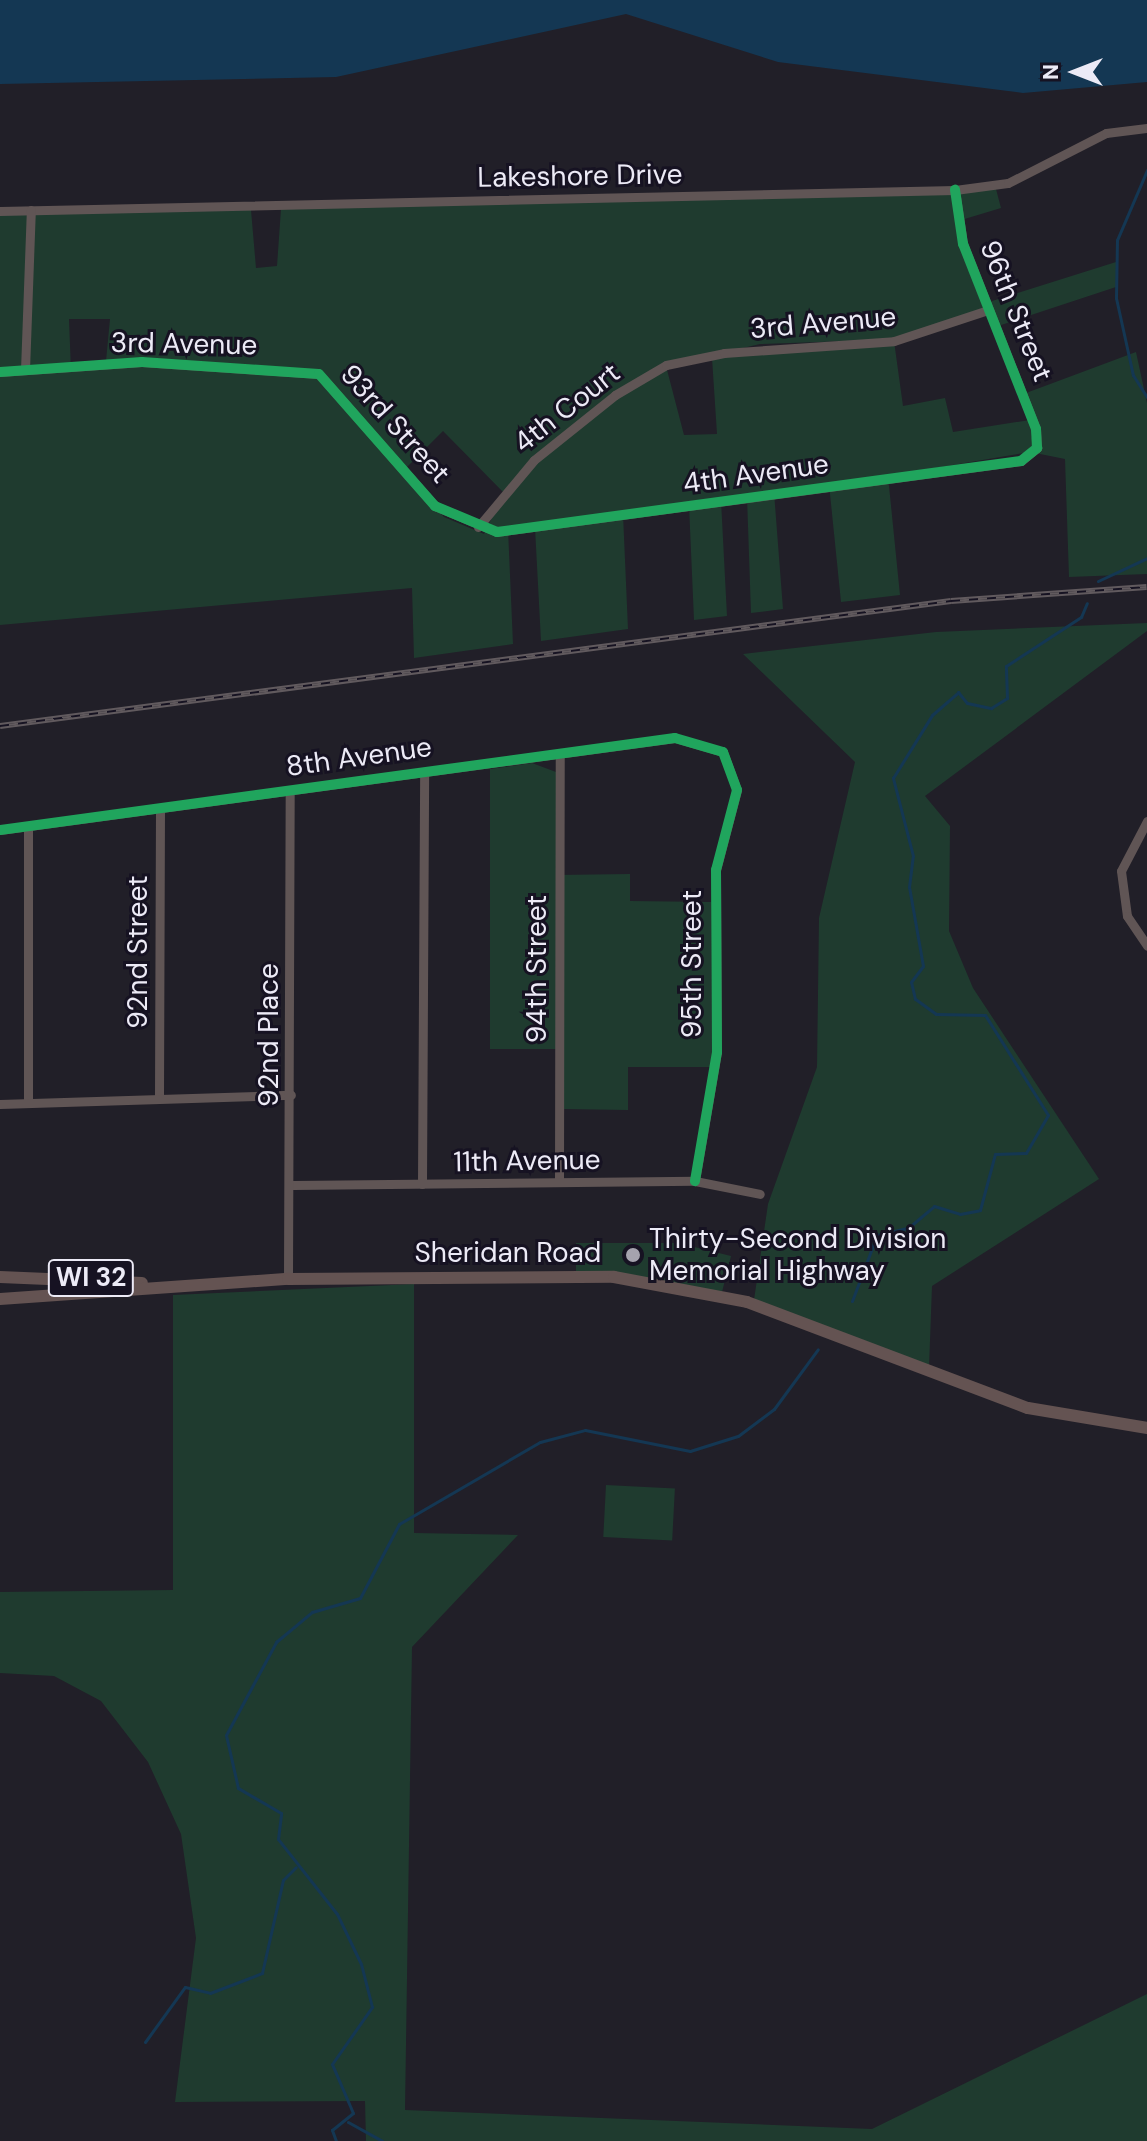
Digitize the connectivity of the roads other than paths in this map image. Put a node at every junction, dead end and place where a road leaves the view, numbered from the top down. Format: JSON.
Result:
{"nodes":[{"id":1,"x":1147,"y":128,"type":"edge"},
{"id":2,"x":955,"y":190,"type":"junction"},
{"id":3,"x":31,"y":210,"type":"junction"},
{"id":4,"x":0,"y":211,"type":"edge"},
{"id":5,"x":988,"y":310,"type":"junction"},
{"id":6,"x":706,"y":355,"type":"joint"},
{"id":7,"x":25,"y":370,"type":"junction"},
{"id":8,"x":0,"y":372,"type":"edge"},
{"id":9,"x":319,"y":374,"type":"joint"},
{"id":10,"x":1037,"y":448,"type":"joint"},
{"id":11,"x":478,"y":527,"type":"junction"},
{"id":12,"x":723,"y":752,"type":"joint"},
{"id":13,"x":560,"y":756,"type":"junction"},
{"id":14,"x":424,"y":774,"type":"junction"},
{"id":15,"x":290,"y":791,"type":"junction"},
{"id":16,"x":160,"y":809,"type":"junction"},
{"id":17,"x":1146,"y":822,"type":"edge"},
{"id":18,"x":28,"y":827,"type":"junction"},
{"id":19,"x":0,"y":830,"type":"edge"},
{"id":20,"x":1147,"y":946,"type":"edge"},
{"id":21,"x":159,"y":1095,"type":"junction"},
{"id":22,"x":291,"y":1095,"type":"junction"},
{"id":23,"x":28,"y":1103,"type":"junction"},
{"id":24,"x":0,"y":1104,"type":"edge"},
{"id":25,"x":695,"y":1181,"type":"junction"},
{"id":26,"x":559,"y":1182,"type":"junction"},
{"id":27,"x":422,"y":1184,"type":"junction"},
{"id":28,"x":293,"y":1185,"type":"junction"},
{"id":29,"x":760,"y":1194,"type":"dead end"},
{"id":30,"x":0,"y":1277,"type":"edge"},
{"id":31,"x":288,"y":1279,"type":"junction"},
{"id":32,"x":181,"y":1286,"type":"junction"},
{"id":33,"x":0,"y":1299,"type":"edge"},
{"id":34,"x":1147,"y":1428,"type":"edge"}],
"edges":[{"from":1,"to":2,"type":"street","name":"Lakeshore Drive"},
{"from":2,"to":3,"type":"street","name":"Lakeshore Drive"},
{"from":2,"to":5,"type":"street","name":"96th Street"},
{"from":3,"to":4,"type":"street","name":"Lakeshore Drive"},
{"from":3,"to":7,"type":"street"},
{"from":5,"to":6,"type":"street","name":"3rd Avenue"},
{"from":5,"to":10,"type":"street","name":"96th Street"},
{"from":6,"to":11,"type":"street","name":"4th Court"},
{"from":7,"to":8,"type":"street","name":"3rd Avenue"},
{"from":7,"to":9,"type":"street","name":"3rd Avenue"},
{"from":9,"to":11,"type":"street","name":"93rd Street"},
{"from":10,"to":11,"type":"street","name":"4th Avenue"},
{"from":12,"to":13,"type":"street","name":"8th Avenue"},
{"from":12,"to":25,"type":"street","name":"95th Street"},
{"from":13,"to":14,"type":"street","name":"8th Avenue"},
{"from":13,"to":26,"type":"street","name":"94th Street"},
{"from":14,"to":15,"type":"street","name":"8th Avenue"},
{"from":14,"to":27,"type":"street"},
{"from":15,"to":16,"type":"street","name":"8th Avenue"},
{"from":15,"to":22,"type":"street","name":"92nd Place"},
{"from":16,"to":18,"type":"street","name":"8th Avenue"},
{"from":16,"to":21,"type":"street","name":"92nd Street"},
{"from":17,"to":20,"type":"street"},
{"from":18,"to":19,"type":"street","name":"8th Avenue"},
{"from":18,"to":23,"type":"street"},
{"from":21,"to":22,"type":"street"},
{"from":21,"to":23,"type":"street"},
{"from":22,"to":28,"type":"street","name":"92nd Place"},
{"from":23,"to":24,"type":"street"},
{"from":25,"to":26,"type":"street","name":"11th Avenue"},
{"from":25,"to":29,"type":"street","name":"11th Avenue"},
{"from":26,"to":27,"type":"street","name":"11th Avenue"},
{"from":27,"to":28,"type":"street","name":"11th Avenue"},
{"from":28,"to":31,"type":"street","name":"92nd Place"},
{"from":30,"to":32,"type":"main road","name":"Sheridan Road","number":"WI 32"},
{"from":31,"to":32,"type":"main road","name":"Sheridan Road","number":"WI 32"},
{"from":31,"to":34,"type":"main road","name":"Sheridan Road","number":"WI 32"},
{"from":32,"to":33,"type":"main road","name":"Sheridan Road","number":"WI 32"}]}
